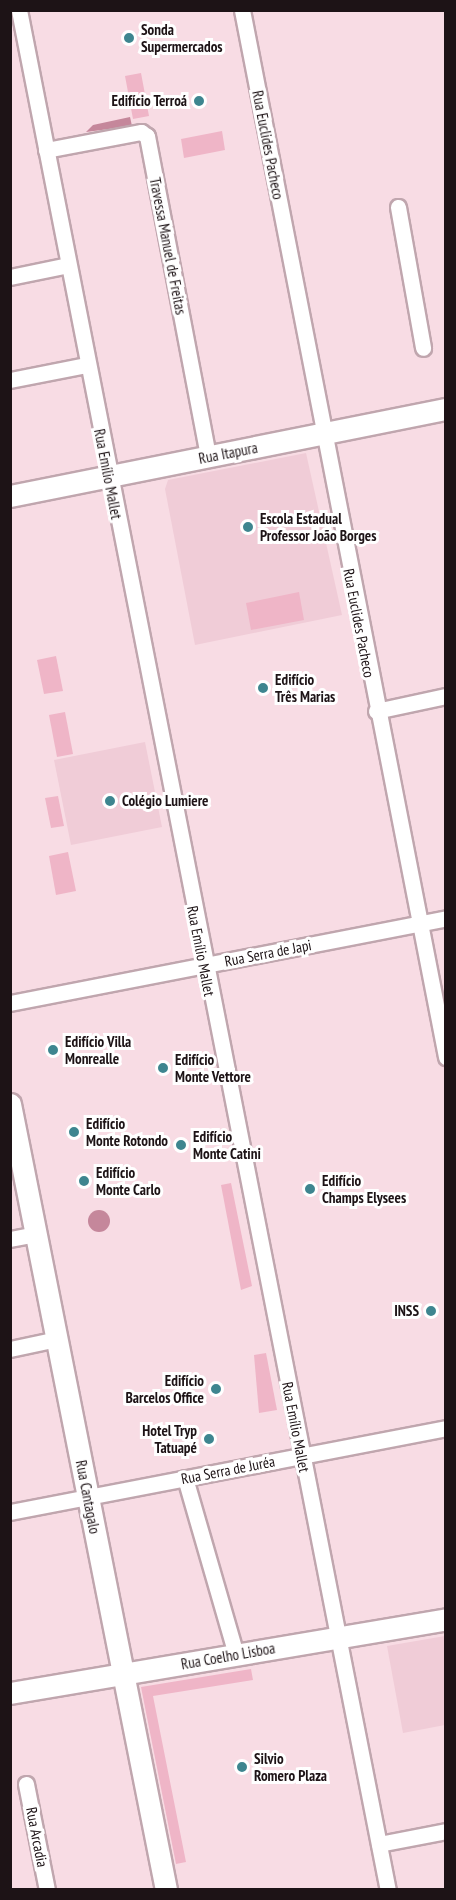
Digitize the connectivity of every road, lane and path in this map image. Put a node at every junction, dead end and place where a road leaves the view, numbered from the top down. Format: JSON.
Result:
{"nodes":[{"id":1,"x":20,"y":10,"type":"edge"},
{"id":2,"x":242,"y":10,"type":"edge"},
{"id":3,"x":46,"y":150,"type":"junction"},
{"id":4,"x":398,"y":207,"type":"dead end"},
{"id":5,"x":68,"y":265,"type":"junction"},
{"id":6,"x":10,"y":277,"type":"edge"},
{"id":7,"x":423,"y":348,"type":"dead end"},
{"id":8,"x":86,"y":365,"type":"junction"},
{"id":9,"x":10,"y":380,"type":"edge"},
{"id":10,"x":446,"y":409,"type":"edge"},
{"id":11,"x":322,"y":434,"type":"junction"},
{"id":12,"x":208,"y":457,"type":"junction"},
{"id":13,"x":109,"y":476,"type":"junction"},
{"id":14,"x":10,"y":496,"type":"edge"},
{"id":15,"x":446,"y":696,"type":"edge"},
{"id":16,"x":376,"y":711,"type":"junction"},
{"id":17,"x":446,"y":918,"type":"edge"},
{"id":18,"x":419,"y":923,"type":"junction"},
{"id":19,"x":204,"y":965,"type":"junction"},
{"id":20,"x":10,"y":1003,"type":"edge"},
{"id":21,"x":445,"y":1054,"type":"edge"},
{"id":22,"x":10,"y":1104,"type":"edge"},
{"id":23,"x":36,"y":1234,"type":"junction"},
{"id":24,"x":10,"y":1239,"type":"edge"},
{"id":25,"x":57,"y":1339,"type":"junction"},
{"id":26,"x":10,"y":1349,"type":"edge"},
{"id":27,"x":446,"y":1428,"type":"edge"},
{"id":28,"x":301,"y":1456,"type":"junction"},
{"id":29,"x":185,"y":1478,"type":"junction"},
{"id":30,"x":88,"y":1497,"type":"junction"},
{"id":31,"x":10,"y":1512,"type":"edge"},
{"id":32,"x":446,"y":1619,"type":"edge"},
{"id":33,"x":338,"y":1638,"type":"junction"},
{"id":34,"x":236,"y":1655,"type":"junction"},
{"id":35,"x":123,"y":1674,"type":"junction"},
{"id":36,"x":10,"y":1693,"type":"edge"},
{"id":37,"x":26,"y":1784,"type":"dead end"},
{"id":38,"x":446,"y":1831,"type":"edge"},
{"id":39,"x":379,"y":1844,"type":"junction"},
{"id":40,"x":47,"y":1890,"type":"edge"},
{"id":41,"x":166,"y":1890,"type":"edge"},
{"id":42,"x":388,"y":1890,"type":"edge"}],
"edges":[{"from":1,"to":3,"type":"street","name":"Rua Emílio Mallet"},
{"from":2,"to":11,"type":"street","name":"Rua Euclides Pacheco"},
{"from":3,"to":5,"type":"street","name":"Rua Emílio Mallet"},
{"from":3,"to":12,"type":"street","name":"Travessa Manuel de Freitas"},
{"from":4,"to":7,"type":"street"},
{"from":5,"to":6,"type":"street"},
{"from":5,"to":8,"type":"street","name":"Rua Emílio Mallet"},
{"from":8,"to":9,"type":"street"},
{"from":8,"to":13,"type":"street","name":"Rua Emílio Mallet"},
{"from":10,"to":11,"type":"street","name":"Rua Itapura"},
{"from":11,"to":12,"type":"street","name":"Rua Itapura"},
{"from":11,"to":16,"type":"street","name":"Rua Euclides Pacheco"},
{"from":12,"to":13,"type":"street","name":"Rua Itapura"},
{"from":13,"to":14,"type":"street","name":"Rua Itapura"},
{"from":13,"to":19,"type":"street","name":"Rua Emílio Mallet"},
{"from":15,"to":16,"type":"street"},
{"from":16,"to":18,"type":"street","name":"Rua Euclides Pacheco"},
{"from":17,"to":18,"type":"street","name":"Rua Serra de Japi"},
{"from":18,"to":19,"type":"street","name":"Rua Serra de Japi"},
{"from":18,"to":21,"type":"street","name":"Rua Euclides Pacheco"},
{"from":19,"to":20,"type":"street","name":"Rua Serra de Japi"},
{"from":19,"to":28,"type":"street","name":"Rua Emílio Mallet"},
{"from":22,"to":23,"type":"street","name":"Rua Cantagalo"},
{"from":23,"to":24,"type":"street"},
{"from":23,"to":25,"type":"street","name":"Rua Cantagalo"},
{"from":25,"to":26,"type":"street"},
{"from":25,"to":30,"type":"street","name":"Rua Cantagalo"},
{"from":27,"to":28,"type":"street","name":"Rua Serra de Juréa"},
{"from":28,"to":29,"type":"street","name":"Rua Serra de Juréa"},
{"from":28,"to":33,"type":"street","name":"Rua Emílio Mallet"},
{"from":29,"to":30,"type":"street","name":"Rua Serra de Juréa"},
{"from":29,"to":34,"type":"street"},
{"from":30,"to":31,"type":"street","name":"Rua Serra de Juréa"},
{"from":30,"to":35,"type":"street","name":"Rua Cantagalo"},
{"from":32,"to":33,"type":"street","name":"Rua Coelho Lisboa"},
{"from":33,"to":34,"type":"street","name":"Rua Coelho Lisboa"},
{"from":33,"to":39,"type":"street","name":"Rua Emílio Mallet"},
{"from":34,"to":35,"type":"street","name":"Rua Coelho Lisboa"},
{"from":35,"to":36,"type":"street","name":"Rua Coelho Lisboa"},
{"from":35,"to":41,"type":"street","name":"Rua Cantagalo"},
{"from":37,"to":40,"type":"street","name":"Rua Arcadia"},
{"from":38,"to":39,"type":"street"},
{"from":39,"to":42,"type":"street","name":"Rua Emílio Mallet"}]}
